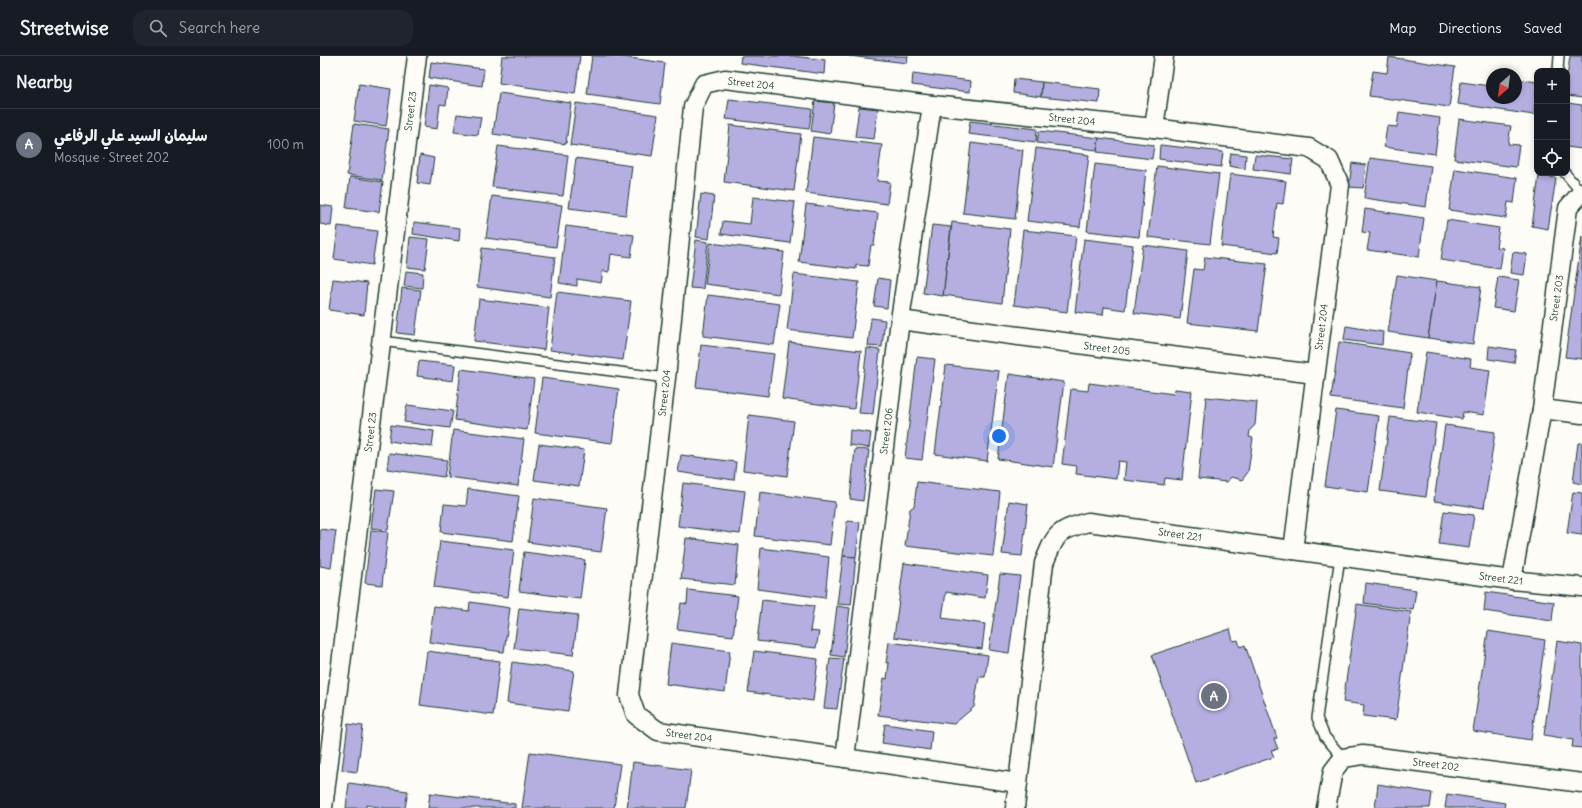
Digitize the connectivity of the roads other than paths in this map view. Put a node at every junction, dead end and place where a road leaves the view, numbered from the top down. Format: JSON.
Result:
{"nodes":[{"id":1,"x":417,"y":56,"type":"edge"},
{"id":2,"x":1164,"y":56,"type":"edge"},
{"id":3,"x":1559,"y":56,"type":"edge"},
{"id":4,"x":1558,"y":68,"type":"edge"},
{"id":5,"x":932,"y":105,"type":"junction"},
{"id":6,"x":1154,"y":128,"type":"junction"},
{"id":7,"x":1568,"y":176,"type":"edge"},
{"id":8,"x":1582,"y":192,"type":"edge"},
{"id":9,"x":900,"y":320,"type":"junction"},
{"id":10,"x":381,"y":341,"type":"junction"},
{"id":11,"x":1315,"y":374,"type":"junction"},
{"id":12,"x":666,"y":378,"type":"junction"},
{"id":13,"x":1542,"y":409,"type":"junction"},
{"id":14,"x":1582,"y":414,"type":"edge"},
{"id":15,"x":1293,"y":550,"type":"junction"},
{"id":16,"x":1340,"y":557,"type":"junction"},
{"id":17,"x":1512,"y":580,"type":"junction"},
{"id":18,"x":1582,"y":587,"type":"edge"},
{"id":19,"x":845,"y":758,"type":"junction"},
{"id":20,"x":1343,"y":758,"type":"junction"},
{"id":21,"x":1018,"y":783,"type":"junction"},
{"id":22,"x":1582,"y":783,"type":"edge"},
{"id":23,"x":323,"y":808,"type":"edge"},
{"id":24,"x":1015,"y":808,"type":"edge"},
{"id":25,"x":1326,"y":808,"type":"edge"}],
"edges":[{"from":1,"to":10,"type":"street","name":"Street 23"},
{"from":2,"to":6,"type":"street"},
{"from":3,"to":4,"type":"lane"},
{"from":5,"to":6,"type":"street","name":"Street 204"},
{"from":5,"to":9,"type":"street","name":"Street 206"},
{"from":5,"to":12,"type":"street","name":"Street 204"},
{"from":6,"to":11,"type":"street","name":"Street 204"},
{"from":7,"to":8,"type":"lane"},
{"from":8,"to":13,"type":"street","name":"Street 203"},
{"from":9,"to":11,"type":"street","name":"Street 205"},
{"from":9,"to":19,"type":"street","name":"Street 206"},
{"from":10,"to":12,"type":"lane"},
{"from":10,"to":23,"type":"street","name":"Street 23"},
{"from":11,"to":15,"type":"street","name":"Street 204"},
{"from":12,"to":19,"type":"street","name":"Street 204"},
{"from":13,"to":14,"type":"street"},
{"from":13,"to":17,"type":"street","name":"Street 203"},
{"from":15,"to":16,"type":"street","name":"Street 221"},
{"from":15,"to":21,"type":"street","name":"Street 221"},
{"from":16,"to":17,"type":"street","name":"Street 221"},
{"from":16,"to":20,"type":"lane"},
{"from":17,"to":18,"type":"street","name":"Street 221"},
{"from":19,"to":21,"type":"street","name":"Street 204"},
{"from":20,"to":22,"type":"street","name":"Street 202"},
{"from":20,"to":25,"type":"street"},
{"from":21,"to":24,"type":"street","name":"Street 221"}]}
